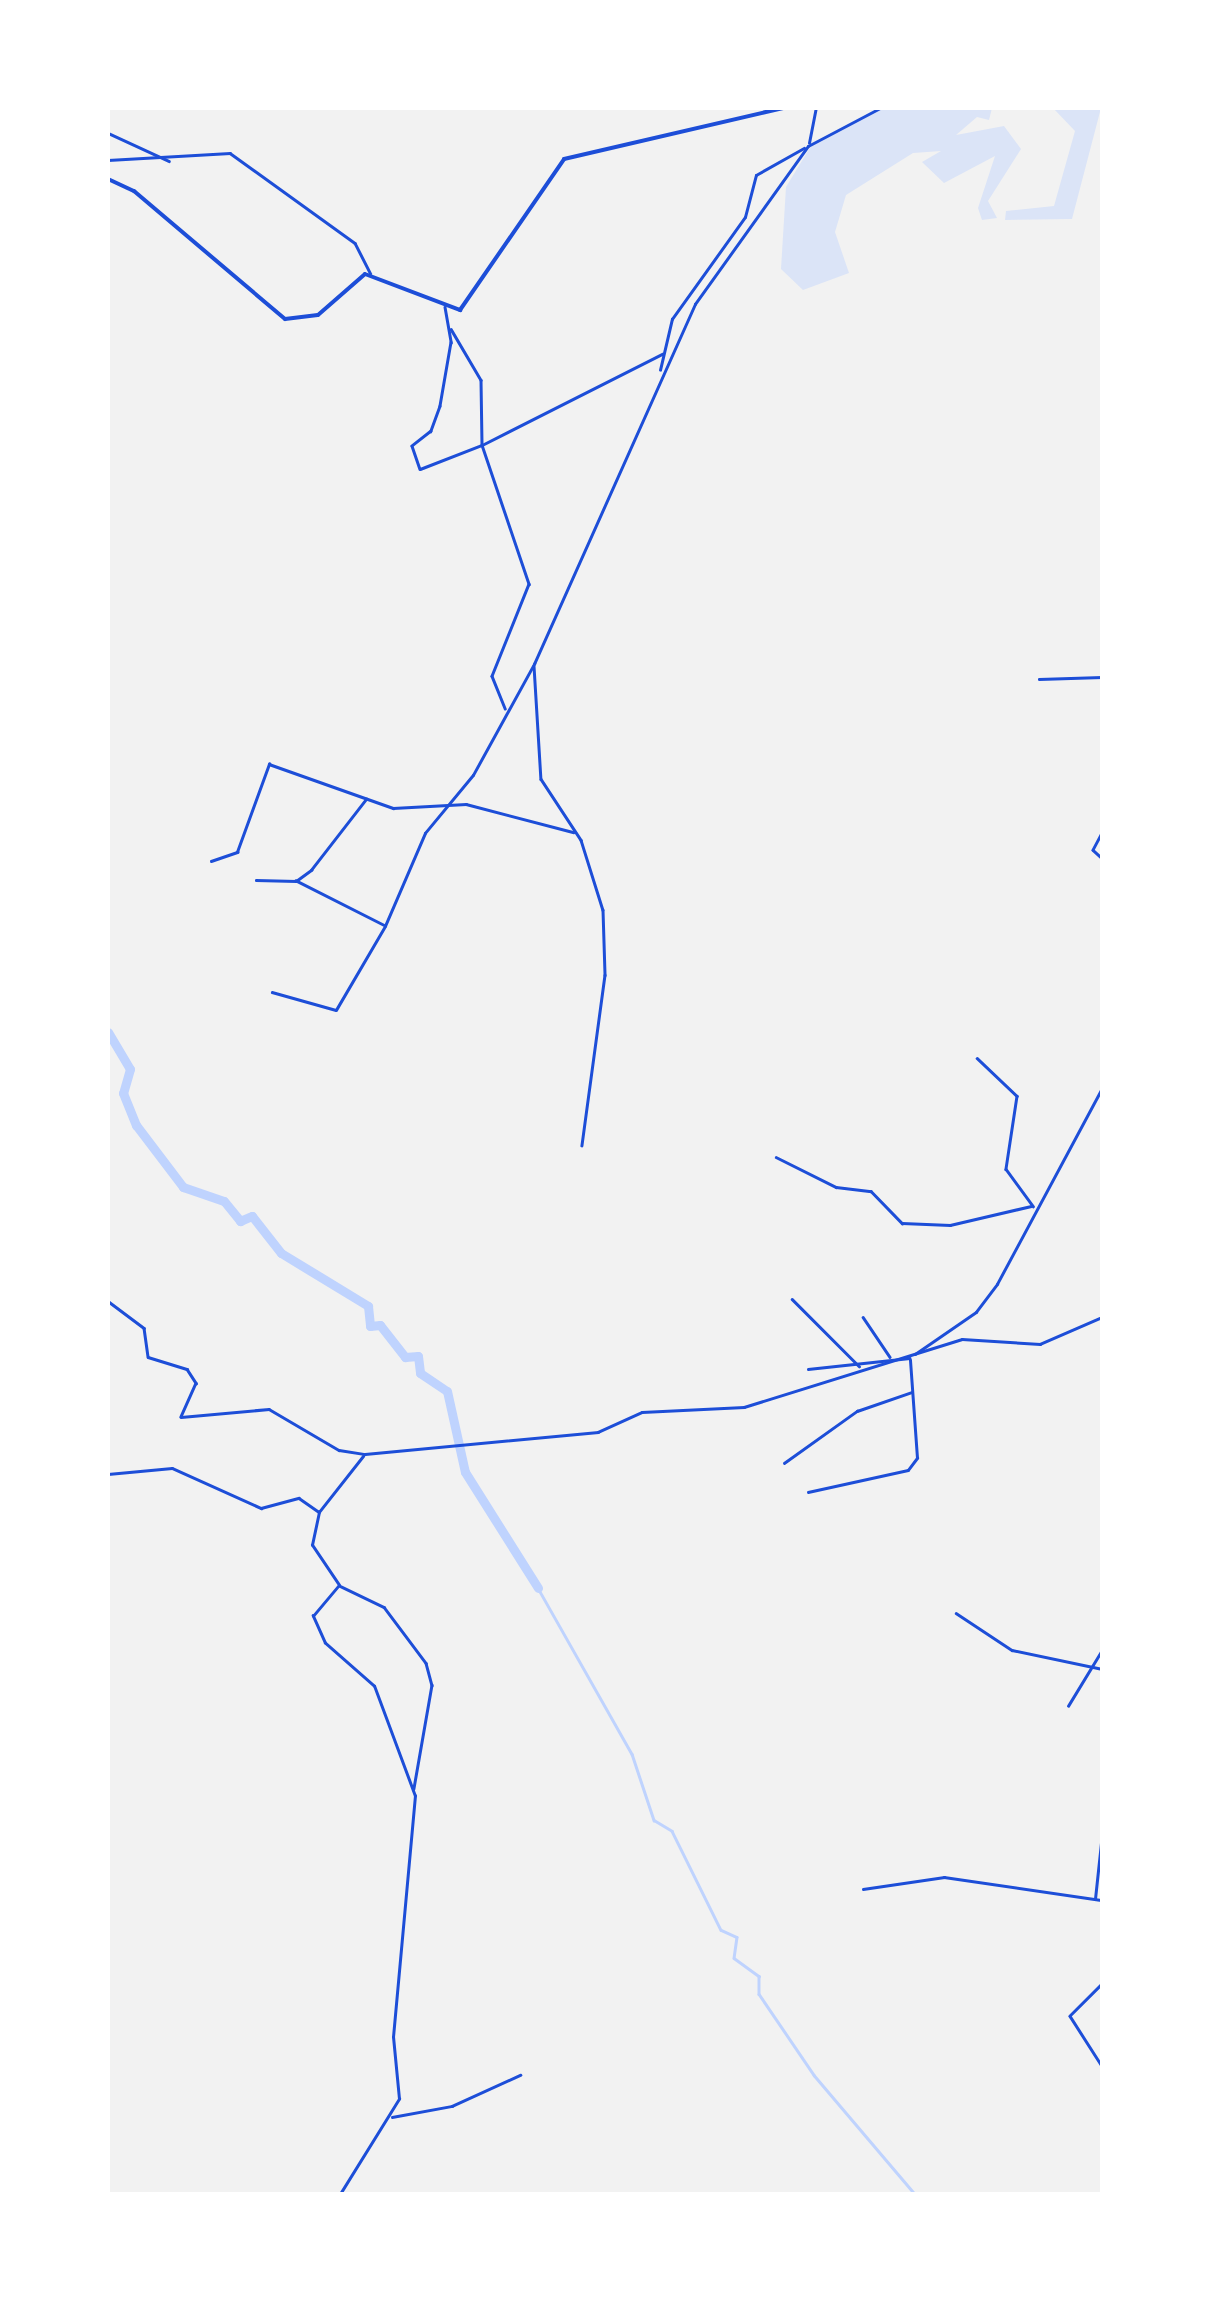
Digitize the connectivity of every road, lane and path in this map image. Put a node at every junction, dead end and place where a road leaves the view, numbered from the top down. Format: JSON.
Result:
{"nodes":[{"id":1,"x":783,"y":108,"type":"edge"},
{"id":2,"x":816,"y":108,"type":"edge"},
{"id":3,"x":880,"y":108,"type":"edge"},
{"id":4,"x":108,"y":132,"type":"edge"},
{"id":5,"x":808,"y":146,"type":"junction"},
{"id":6,"x":108,"y":160,"type":"edge"},
{"id":7,"x":170,"y":162,"type":"junction"},
{"id":8,"x":108,"y":179,"type":"edge"},
{"id":9,"x":370,"y":275,"type":"junction"},
{"id":10,"x":445,"y":306,"type":"junction"},
{"id":11,"x":449,"y":326,"type":"junction"},
{"id":12,"x":662,"y":354,"type":"junction"},
{"id":13,"x":659,"y":376,"type":"junction"},
{"id":14,"x":482,"y":445,"type":"junction"},
{"id":15,"x":534,"y":664,"type":"junction"},
{"id":16,"x":1102,"y":677,"type":"edge"},
{"id":17,"x":1040,"y":678,"type":"dead end"},
{"id":18,"x":505,"y":711,"type":"junction"},
{"id":19,"x":367,"y":798,"type":"junction"},
{"id":20,"x":439,"y":810,"type":"junction"},
{"id":21,"x":575,"y":833,"type":"junction"},
{"id":22,"x":1102,"y":833,"type":"edge"},
{"id":23,"x":1102,"y":858,"type":"edge"},
{"id":24,"x":210,"y":861,"type":"dead end"},
{"id":25,"x":256,"y":880,"type":"dead end"},
{"id":26,"x":296,"y":881,"type":"junction"},
{"id":27,"x":384,"y":926,"type":"junction"},
{"id":28,"x":272,"y":992,"type":"dead end"},
{"id":29,"x":977,"y":1058,"type":"dead end"},
{"id":30,"x":1102,"y":1088,"type":"edge"},
{"id":31,"x":582,"y":1144,"type":"dead end"},
{"id":32,"x":776,"y":1156,"type":"dead end"},
{"id":33,"x":1033,"y":1206,"type":"junction"},
{"id":34,"x":792,"y":1299,"type":"dead end"},
{"id":35,"x":108,"y":1301,"type":"edge"},
{"id":36,"x":863,"y":1317,"type":"dead end"},
{"id":37,"x":1102,"y":1317,"type":"edge"},
{"id":38,"x":890,"y":1359,"type":"junction"},
{"id":39,"x":910,"y":1359,"type":"junction"},
{"id":40,"x":860,"y":1366,"type":"junction"},
{"id":41,"x":808,"y":1369,"type":"dead end"},
{"id":42,"x":912,"y":1392,"type":"junction"},
{"id":43,"x":365,"y":1454,"type":"junction"},
{"id":44,"x":784,"y":1463,"type":"dead end"},
{"id":45,"x":108,"y":1474,"type":"edge"},
{"id":46,"x":808,"y":1492,"type":"dead end"},
{"id":47,"x":319,"y":1512,"type":"junction"},
{"id":48,"x":339,"y":1585,"type":"junction"},
{"id":49,"x":956,"y":1613,"type":"dead end"},
{"id":50,"x":1102,"y":1650,"type":"edge"},
{"id":51,"x":1090,"y":1667,"type":"junction"},
{"id":52,"x":1102,"y":1669,"type":"edge"},
{"id":53,"x":1068,"y":1706,"type":"dead end"},
{"id":54,"x":414,"y":1790,"type":"junction"},
{"id":55,"x":1102,"y":1834,"type":"edge"},
{"id":56,"x":863,"y":1890,"type":"dead end"},
{"id":57,"x":1102,"y":1900,"type":"edge"},
{"id":58,"x":1095,"y":1901,"type":"junction"},
{"id":59,"x":1102,"y":1984,"type":"edge"},
{"id":60,"x":1102,"y":2066,"type":"edge"},
{"id":61,"x":520,"y":2075,"type":"dead end"},
{"id":62,"x":390,"y":2118,"type":"junction"},
{"id":63,"x":340,"y":2194,"type":"edge"}],
"edges":[{"from":1,"to":10,"type":"street"},
{"from":2,"to":5,"type":"street"},
{"from":3,"to":5,"type":"street"},
{"from":4,"to":7,"type":"street"},
{"from":5,"to":12,"type":"street"},
{"from":5,"to":13,"type":"street"},
{"from":6,"to":7,"type":"street"},
{"from":7,"to":9,"type":"street"},
{"from":8,"to":9,"type":"street"},
{"from":9,"to":10,"type":"street"},
{"from":10,"to":11,"type":"street"},
{"from":11,"to":14,"type":"street"},
{"from":11,"to":14,"type":"street"},
{"from":12,"to":13,"type":"street"},
{"from":12,"to":14,"type":"street"},
{"from":13,"to":15,"type":"street"},
{"from":14,"to":18,"type":"street"},
{"from":15,"to":18,"type":"street"},
{"from":15,"to":21,"type":"street"},
{"from":16,"to":17,"type":"street"},
{"from":18,"to":20,"type":"street"},
{"from":19,"to":20,"type":"street"},
{"from":19,"to":24,"type":"street"},
{"from":19,"to":26,"type":"street"},
{"from":20,"to":21,"type":"street"},
{"from":20,"to":27,"type":"street"},
{"from":21,"to":31,"type":"street"},
{"from":22,"to":23,"type":"street"},
{"from":25,"to":26,"type":"street"},
{"from":26,"to":27,"type":"street"},
{"from":27,"to":28,"type":"street"},
{"from":29,"to":33,"type":"street"},
{"from":30,"to":33,"type":"street"},
{"from":32,"to":33,"type":"street"},
{"from":33,"to":39,"type":"street"},
{"from":34,"to":40,"type":"street"},
{"from":35,"to":43,"type":"street"},
{"from":36,"to":38,"type":"street"},
{"from":37,"to":39,"type":"street"},
{"from":38,"to":39,"type":"street"},
{"from":38,"to":40,"type":"street"},
{"from":39,"to":42,"type":"street"},
{"from":39,"to":43,"type":"street"},
{"from":40,"to":41,"type":"street"},
{"from":42,"to":44,"type":"street"},
{"from":42,"to":46,"type":"street"},
{"from":43,"to":47,"type":"street"},
{"from":45,"to":47,"type":"street"},
{"from":47,"to":48,"type":"street"},
{"from":48,"to":54,"type":"street"},
{"from":48,"to":54,"type":"street"},
{"from":49,"to":51,"type":"street"},
{"from":50,"to":51,"type":"street"},
{"from":51,"to":52,"type":"street"},
{"from":51,"to":53,"type":"street"},
{"from":54,"to":62,"type":"street"},
{"from":55,"to":58,"type":"street"},
{"from":56,"to":58,"type":"street"},
{"from":57,"to":58,"type":"street"},
{"from":59,"to":60,"type":"street"},
{"from":61,"to":62,"type":"street"},
{"from":62,"to":63,"type":"street"}]}
